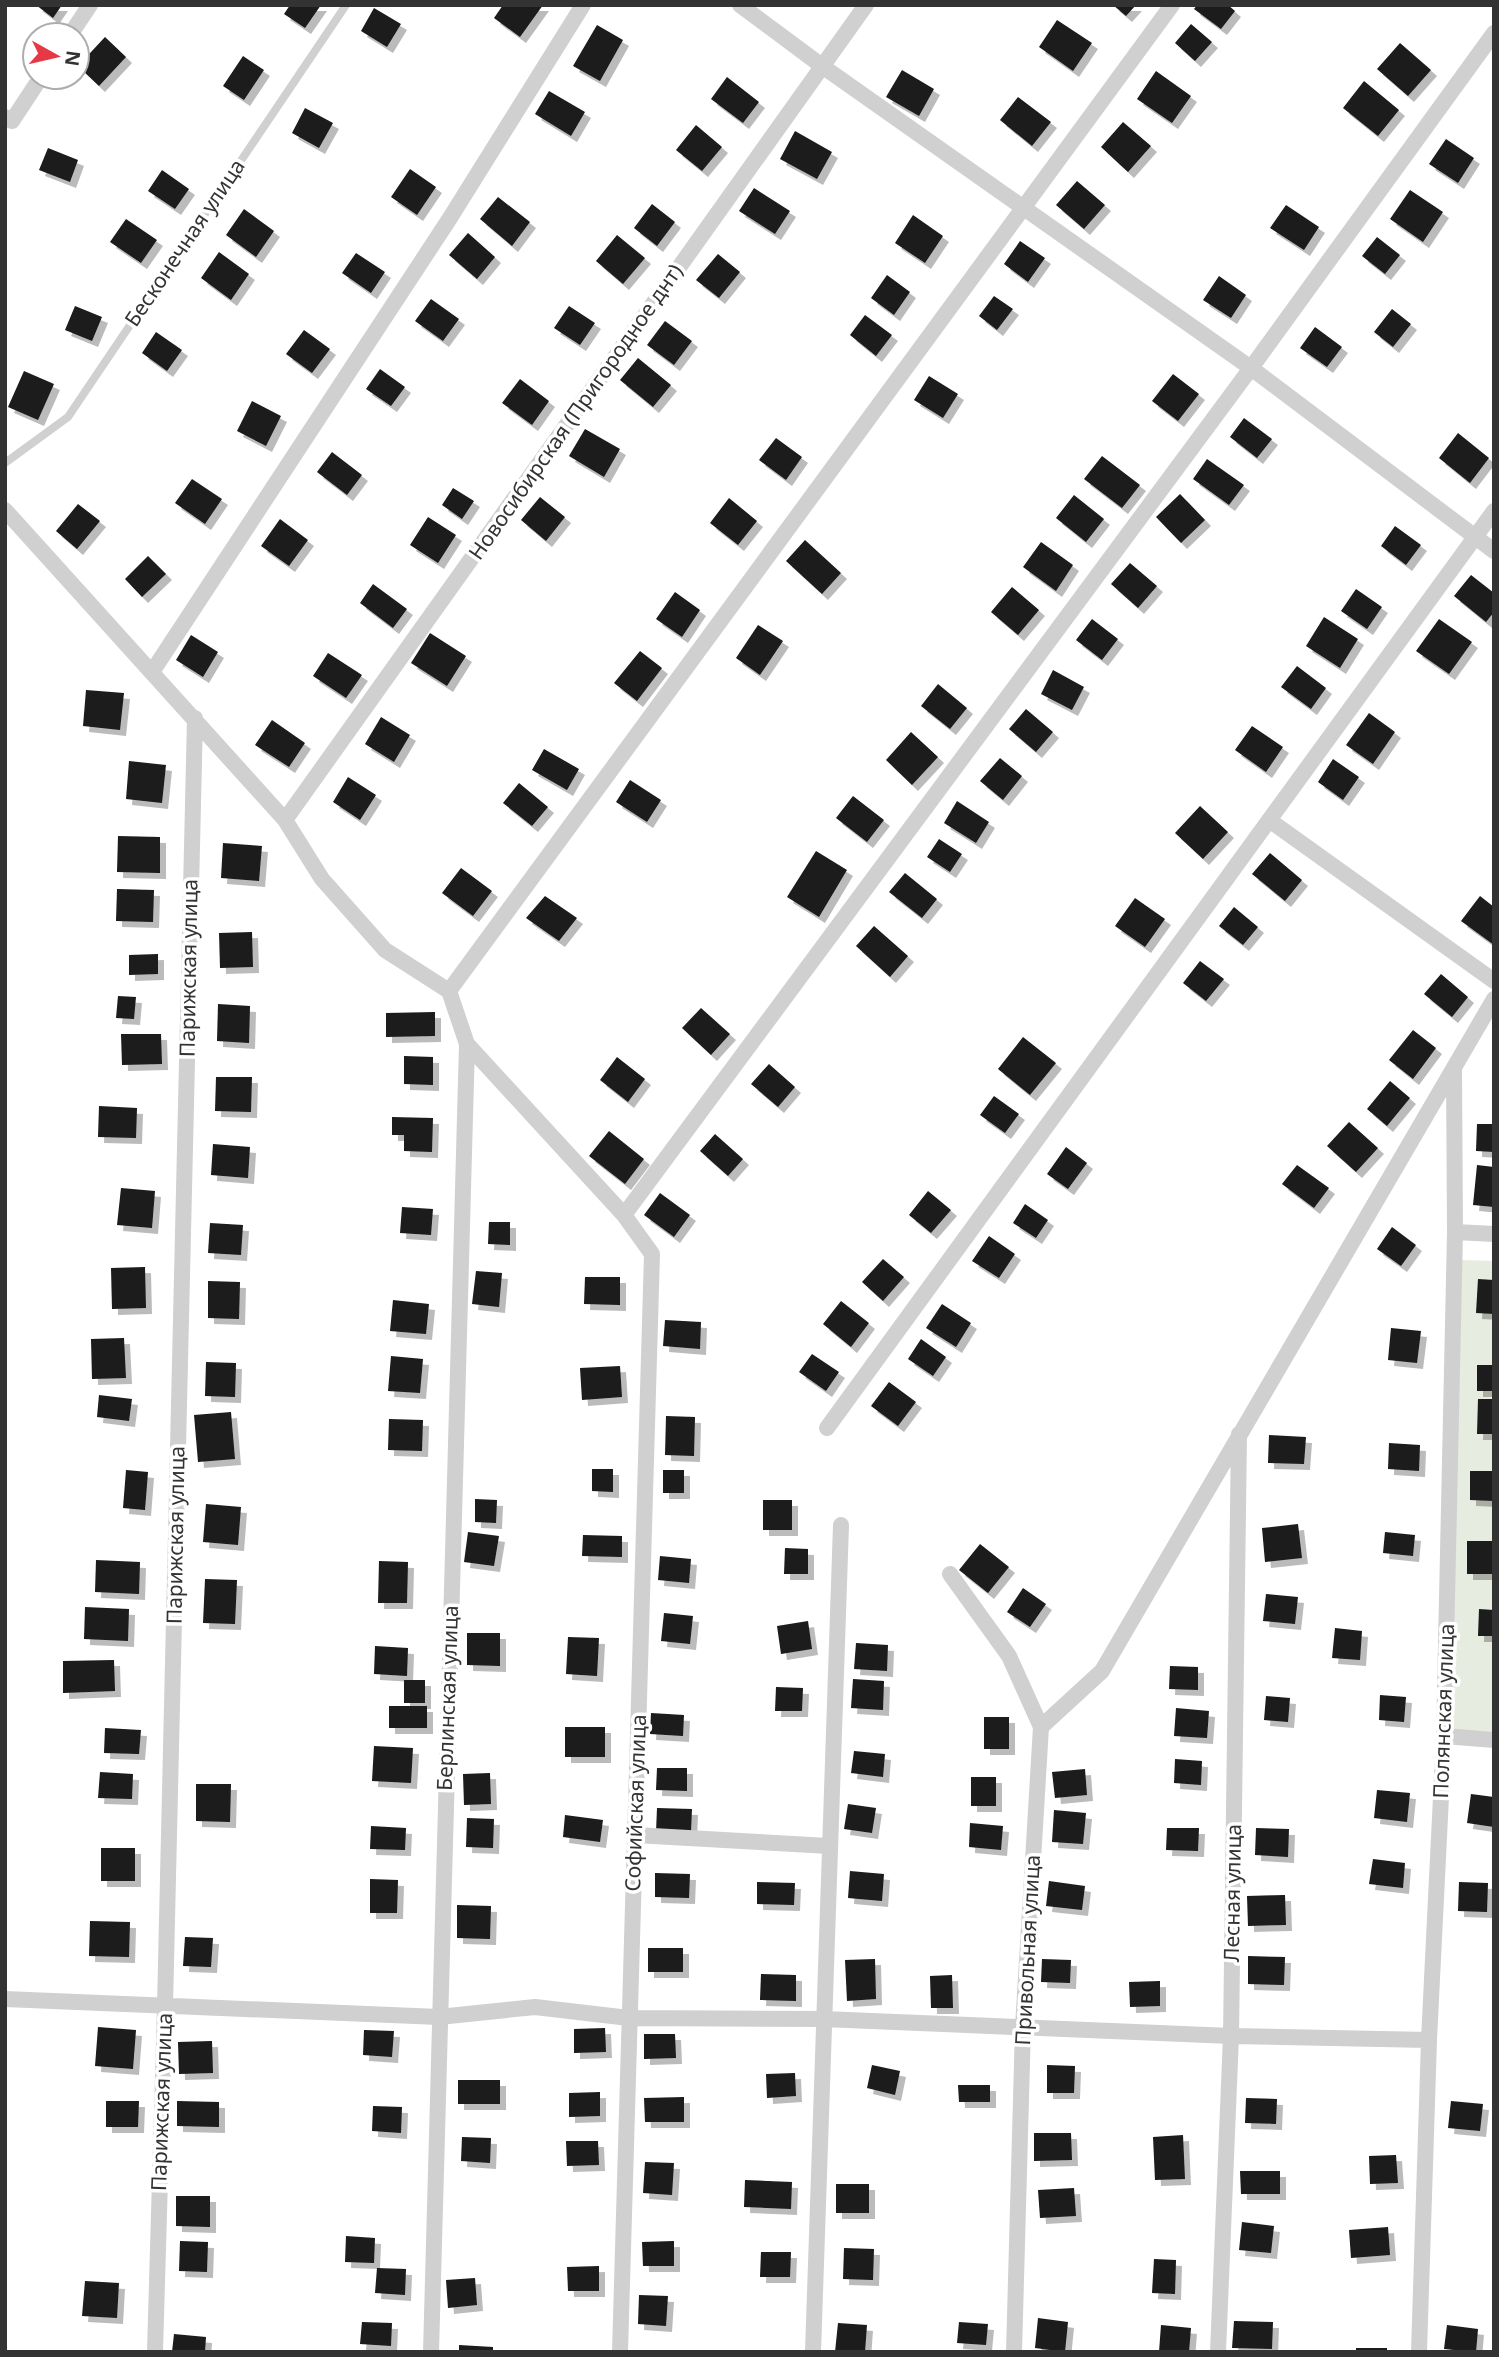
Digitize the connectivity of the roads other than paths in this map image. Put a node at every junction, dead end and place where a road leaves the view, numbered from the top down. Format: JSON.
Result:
{"nodes":[{"id":1,"x":90,"y":5,"type":"edge"},
{"id":2,"x":346,"y":5,"type":"edge"},
{"id":3,"x":583,"y":5,"type":"edge"},
{"id":4,"x":740,"y":5,"type":"edge"},
{"id":5,"x":866,"y":5,"type":"edge"},
{"id":6,"x":1172,"y":5,"type":"edge"},
{"id":7,"x":79,"y":21,"type":"edge"},
{"id":8,"x":1494,"y":33,"type":"edge"},
{"id":9,"x":822,"y":66,"type":"junction"},
{"id":10,"x":32,"y":91,"type":"edge"},
{"id":11,"x":5,"y":117,"type":"edge"},
{"id":12,"x":1024,"y":207,"type":"junction"},
{"id":13,"x":1251,"y":368,"type":"junction"},
{"id":14,"x":5,"y":463,"type":"edge"},
{"id":15,"x":5,"y":510,"type":"edge"},
{"id":16,"x":1494,"y":511,"type":"edge"},
{"id":17,"x":1475,"y":537,"type":"junction"},
{"id":18,"x":1494,"y":551,"type":"edge"},
{"id":19,"x":152,"y":672,"type":"junction"},
{"id":20,"x":195,"y":718,"type":"junction"},
{"id":21,"x":285,"y":820,"type":"junction"},
{"id":22,"x":1269,"y":820,"type":"junction"},
{"id":23,"x":1494,"y":981,"type":"edge"},
{"id":24,"x":449,"y":991,"type":"junction"},
{"id":25,"x":1494,"y":999,"type":"edge"},
{"id":26,"x":467,"y":1044,"type":"junction"},
{"id":27,"x":1454,"y":1069,"type":"junction"},
{"id":28,"x":624,"y":1215,"type":"junction"},
{"id":29,"x":1455,"y":1232,"type":"junction"},
{"id":30,"x":1494,"y":1234,"type":"edge"},
{"id":31,"x":827,"y":1428,"type":"dead end"},
{"id":32,"x":1239,"y":1434,"type":"junction"},
{"id":33,"x":841,"y":1525,"type":"dead end"},
{"id":34,"x":950,"y":1574,"type":"dead end"},
{"id":35,"x":1041,"y":1727,"type":"junction"},
{"id":36,"x":1444,"y":1737,"type":"junction"},
{"id":37,"x":1494,"y":1740,"type":"edge"},
{"id":38,"x":635,"y":1835,"type":"junction"},
{"id":39,"x":829,"y":1846,"type":"junction"},
{"id":40,"x":5,"y":1999,"type":"edge"},
{"id":41,"x":165,"y":2006,"type":"junction"},
{"id":42,"x":439,"y":2017,"type":"junction"},
{"id":43,"x":629,"y":2018,"type":"junction"},
{"id":44,"x":823,"y":2019,"type":"junction"},
{"id":45,"x":1023,"y":2027,"type":"junction"},
{"id":46,"x":1231,"y":2035,"type":"junction"},
{"id":47,"x":1429,"y":2040,"type":"junction"},
{"id":48,"x":155,"y":2352,"type":"edge"},
{"id":49,"x":431,"y":2352,"type":"edge"},
{"id":50,"x":620,"y":2352,"type":"edge"},
{"id":51,"x":813,"y":2352,"type":"edge"},
{"id":52,"x":1014,"y":2352,"type":"edge"},
{"id":53,"x":1219,"y":2352,"type":"edge"},
{"id":54,"x":1419,"y":2352,"type":"edge"}],
"edges":[{"from":1,"to":7,"type":"street"},
{"from":2,"to":14,"type":"lane","name":"Бесконечная улица"},
{"from":3,"to":19,"type":"street"},
{"from":4,"to":9,"type":"street"},
{"from":5,"to":9,"type":"street","name":"Новосибирская (Пригородное днт)"},
{"from":6,"to":12,"type":"street"},
{"from":8,"to":13,"type":"street"},
{"from":9,"to":12,"type":"street"},
{"from":9,"to":21,"type":"street","name":"Новосибирская (Пригородное днт)"},
{"from":10,"to":11,"type":"street"},
{"from":12,"to":13,"type":"street"},
{"from":12,"to":24,"type":"street"},
{"from":13,"to":17,"type":"street"},
{"from":13,"to":28,"type":"street"},
{"from":15,"to":19,"type":"street"},
{"from":16,"to":17,"type":"street"},
{"from":17,"to":18,"type":"street"},
{"from":17,"to":22,"type":"street"},
{"from":19,"to":20,"type":"street"},
{"from":20,"to":21,"type":"street"},
{"from":20,"to":41,"type":"street","name":"Парижская улица"},
{"from":21,"to":24,"type":"street"},
{"from":22,"to":23,"type":"street"},
{"from":22,"to":31,"type":"street"},
{"from":24,"to":26,"type":"street"},
{"from":25,"to":27,"type":"street"},
{"from":26,"to":28,"type":"street"},
{"from":26,"to":42,"type":"street","name":"Берлинская улица"},
{"from":27,"to":29,"type":"street","name":"Полянская улица"},
{"from":27,"to":32,"type":"street"},
{"from":28,"to":38,"type":"street","name":"Софийская улица"},
{"from":29,"to":30,"type":"street"},
{"from":29,"to":36,"type":"street","name":"Полянская улица"},
{"from":32,"to":35,"type":"street"},
{"from":32,"to":46,"type":"street","name":"Лесная улица"},
{"from":33,"to":39,"type":"street"},
{"from":34,"to":35,"type":"street","name":"Привольная улица"},
{"from":35,"to":45,"type":"street","name":"Привольная улица"},
{"from":36,"to":37,"type":"street"},
{"from":36,"to":47,"type":"street","name":"Полянская улица"},
{"from":38,"to":39,"type":"street"},
{"from":38,"to":43,"type":"street","name":"Софийская улица"},
{"from":39,"to":44,"type":"street"},
{"from":40,"to":41,"type":"street"},
{"from":41,"to":42,"type":"street"},
{"from":41,"to":48,"type":"street","name":"Парижская улица"},
{"from":42,"to":43,"type":"street"},
{"from":42,"to":49,"type":"street","name":"Берлинская улица"},
{"from":43,"to":44,"type":"street"},
{"from":43,"to":50,"type":"street","name":"Софийская улица"},
{"from":44,"to":45,"type":"street"},
{"from":44,"to":51,"type":"street"},
{"from":45,"to":46,"type":"street"},
{"from":45,"to":52,"type":"street","name":"Привольная улица"},
{"from":46,"to":47,"type":"street"},
{"from":46,"to":53,"type":"street","name":"Лесная улица"},
{"from":47,"to":54,"type":"street","name":"Полянская улица"}]}
